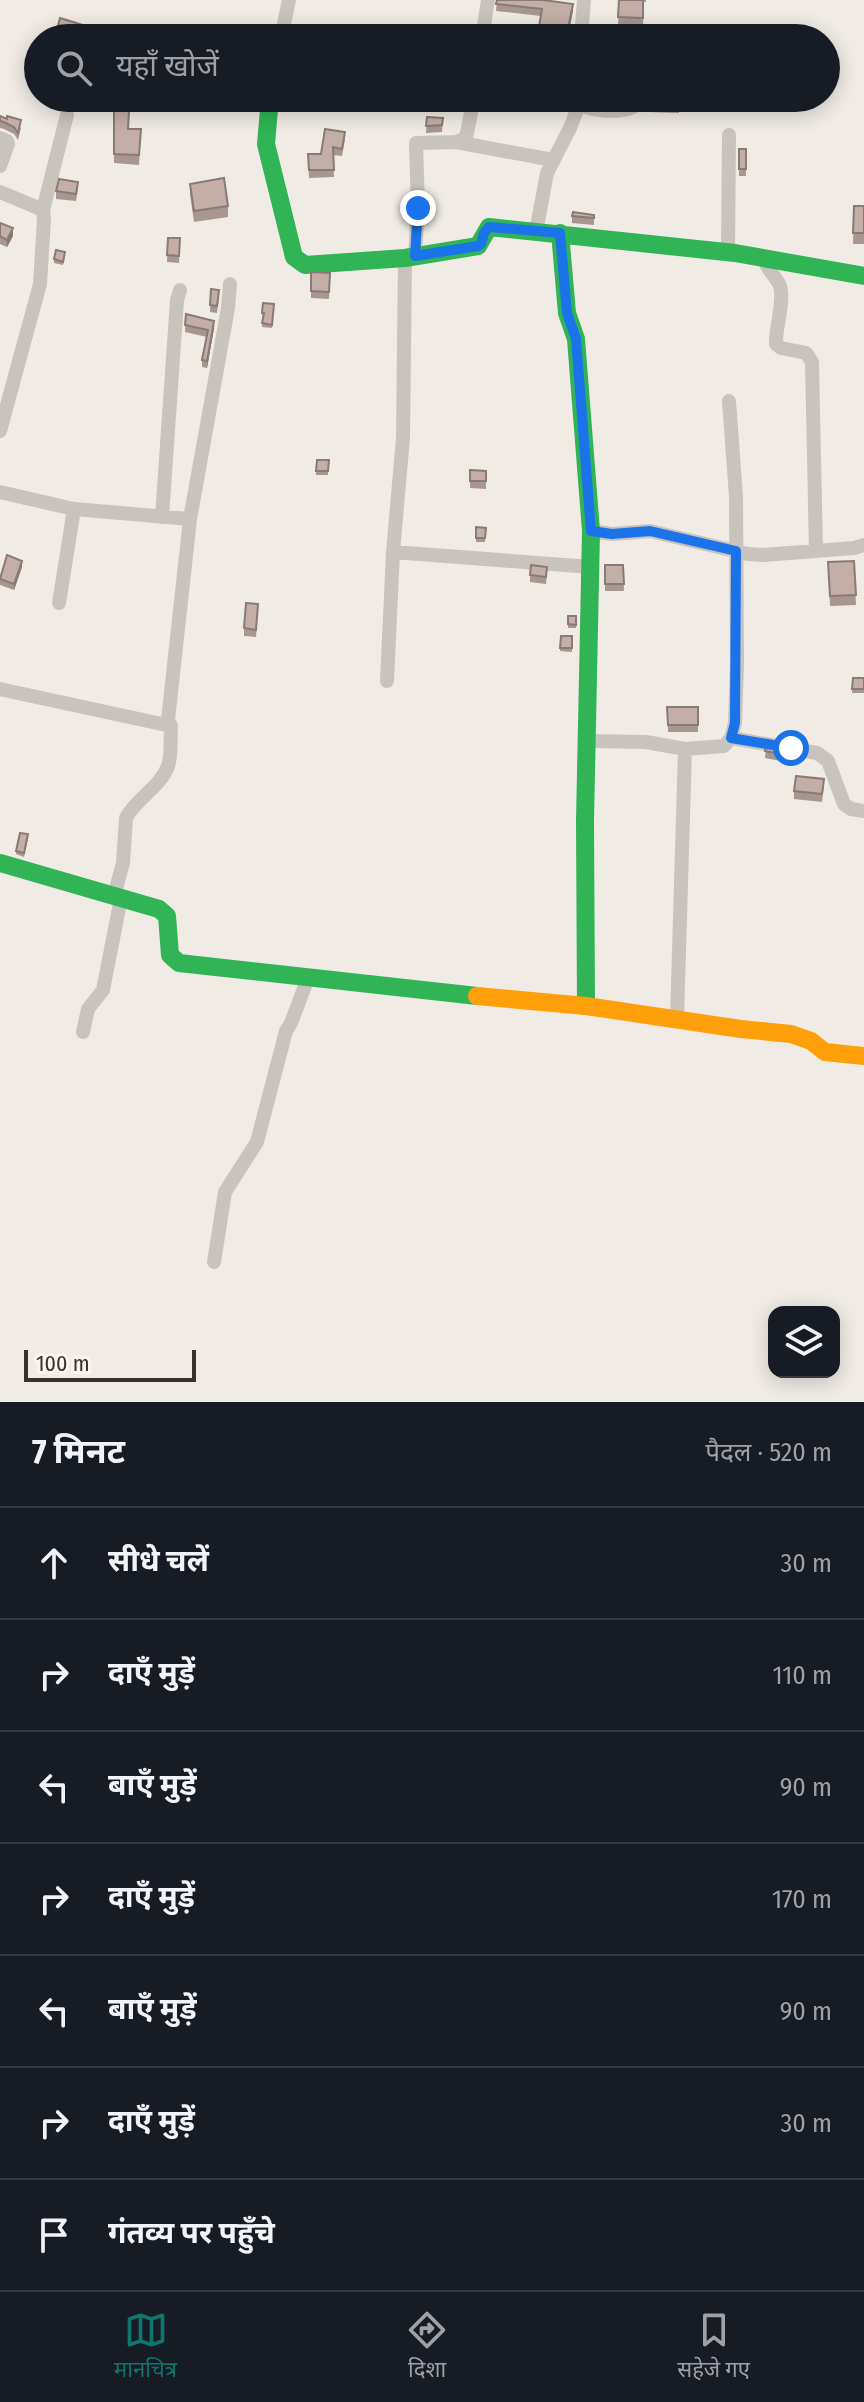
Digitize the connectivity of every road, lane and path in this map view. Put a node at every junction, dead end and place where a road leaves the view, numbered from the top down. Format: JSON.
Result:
{"nodes":[{"id":1,"x":289,"y":0,"type":"edge"},
{"id":2,"x":488,"y":0,"type":"edge"},
{"id":3,"x":584,"y":0,"type":"edge"},
{"id":4,"x":284,"y":24,"type":"edge"},
{"id":5,"x":484,"y":24,"type":"edge"},
{"id":6,"x":582,"y":24,"type":"edge"},
{"id":7,"x":269,"y":112,"type":"edge"},
{"id":8,"x":472,"y":112,"type":"edge"},
{"id":9,"x":574,"y":112,"type":"edge"},
{"id":10,"x":67,"y":115,"type":"dead end"},
{"id":11,"x":729,"y":135,"type":"dead end"},
{"id":12,"x":0,"y":138,"type":"edge"},
{"id":13,"x":456,"y":142,"type":"junction"},
{"id":14,"x":553,"y":160,"type":"junction"},
{"id":15,"x":0,"y":166,"type":"edge"},
{"id":16,"x":0,"y":192,"type":"edge"},
{"id":17,"x":43,"y":210,"type":"junction"},
{"id":18,"x":536,"y":232,"type":"junction"},
{"id":19,"x":560,"y":233,"type":"junction"},
{"id":20,"x":728,"y":252,"type":"junction"},
{"id":21,"x":410,"y":257,"type":"junction"},
{"id":22,"x":764,"y":258,"type":"junction"},
{"id":23,"x":864,"y":276,"type":"edge"},
{"id":24,"x":230,"y":284,"type":"dead end"},
{"id":25,"x":180,"y":290,"type":"dead end"},
{"id":26,"x":729,"y":401,"type":"dead end"},
{"id":27,"x":0,"y":431,"type":"edge"},
{"id":28,"x":0,"y":492,"type":"edge"},
{"id":29,"x":74,"y":509,"type":"junction"},
{"id":30,"x":162,"y":517,"type":"junction"},
{"id":31,"x":190,"y":519,"type":"junction"},
{"id":32,"x":591,"y":531,"type":"junction"},
{"id":33,"x":864,"y":545,"type":"edge"},
{"id":34,"x":736,"y":551,"type":"junction"},
{"id":35,"x":816,"y":551,"type":"junction"},
{"id":36,"x":393,"y":552,"type":"junction"},
{"id":37,"x":591,"y":567,"type":"junction"},
{"id":38,"x":59,"y":603,"type":"dead end"},
{"id":39,"x":387,"y":681,"type":"dead end"},
{"id":40,"x":0,"y":689,"type":"edge"},
{"id":41,"x":171,"y":726,"type":"junction"},
{"id":42,"x":731,"y":738,"type":"junction"},
{"id":43,"x":588,"y":741,"type":"junction"},
{"id":44,"x":685,"y":749,"type":"junction"},
{"id":45,"x":864,"y":811,"type":"edge"},
{"id":46,"x":0,"y":863,"type":"edge"},
{"id":47,"x":118,"y":897,"type":"junction"},
{"id":48,"x":308,"y":978,"type":"junction"},
{"id":49,"x":586,"y":1006,"type":"junction"},
{"id":50,"x":677,"y":1019,"type":"junction"},
{"id":51,"x":83,"y":1032,"type":"dead end"},
{"id":52,"x":864,"y":1056,"type":"edge"},
{"id":53,"x":214,"y":1262,"type":"dead end"}],
"edges":[{"from":1,"to":4,"type":"street"},
{"from":2,"to":5,"type":"street"},
{"from":3,"to":6,"type":"street"},
{"from":7,"to":21,"type":"street"},
{"from":8,"to":13,"type":"street"},
{"from":9,"to":14,"type":"street"},
{"from":10,"to":17,"type":"street"},
{"from":11,"to":20,"type":"street"},
{"from":12,"to":15,"type":"street"},
{"from":13,"to":14,"type":"street"},
{"from":13,"to":21,"type":"street"},
{"from":14,"to":18,"type":"street"},
{"from":16,"to":17,"type":"street"},
{"from":17,"to":27,"type":"street"},
{"from":18,"to":19,"type":"street"},
{"from":18,"to":21,"type":"street"},
{"from":19,"to":20,"type":"street"},
{"from":19,"to":32,"type":"street"},
{"from":20,"to":22,"type":"street"},
{"from":21,"to":36,"type":"street"},
{"from":22,"to":23,"type":"street"},
{"from":22,"to":35,"type":"street"},
{"from":24,"to":31,"type":"street"},
{"from":25,"to":30,"type":"street"},
{"from":26,"to":34,"type":"street"},
{"from":28,"to":29,"type":"street"},
{"from":29,"to":30,"type":"street"},
{"from":29,"to":38,"type":"street"},
{"from":30,"to":31,"type":"street"},
{"from":31,"to":41,"type":"street"},
{"from":32,"to":34,"type":"street"},
{"from":32,"to":37,"type":"street"},
{"from":33,"to":35,"type":"street"},
{"from":34,"to":35,"type":"street"},
{"from":34,"to":42,"type":"street"},
{"from":36,"to":37,"type":"street"},
{"from":36,"to":39,"type":"street"},
{"from":37,"to":43,"type":"street"},
{"from":40,"to":41,"type":"street"},
{"from":41,"to":47,"type":"street"},
{"from":42,"to":44,"type":"street"},
{"from":42,"to":45,"type":"street"},
{"from":43,"to":44,"type":"street"},
{"from":43,"to":49,"type":"street"},
{"from":44,"to":50,"type":"street"},
{"from":46,"to":47,"type":"street"},
{"from":47,"to":48,"type":"street"},
{"from":47,"to":51,"type":"street"},
{"from":48,"to":49,"type":"street"},
{"from":48,"to":53,"type":"street"},
{"from":49,"to":50,"type":"street"},
{"from":50,"to":52,"type":"street"}]}
